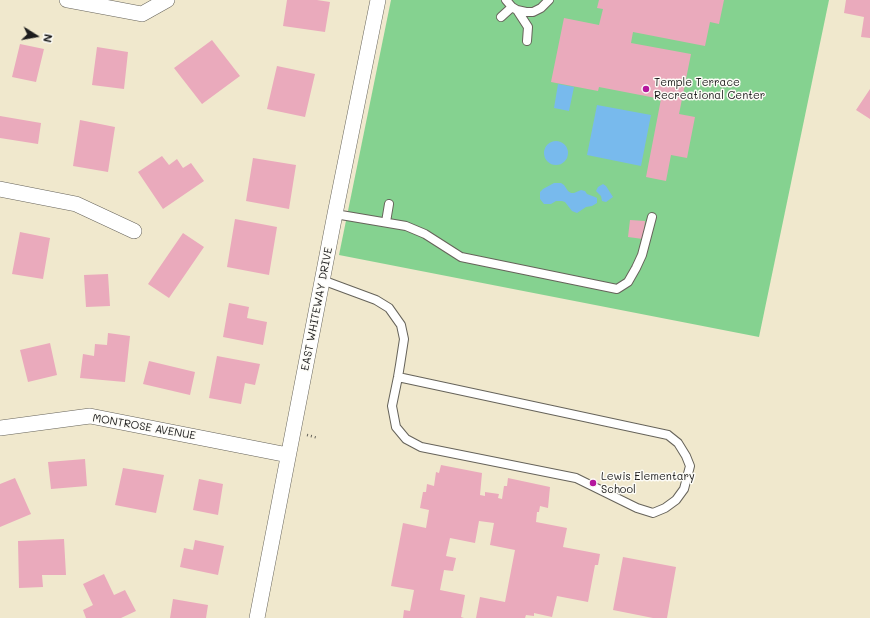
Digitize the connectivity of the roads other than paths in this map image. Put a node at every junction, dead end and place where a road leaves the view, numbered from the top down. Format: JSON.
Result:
{"nodes":[{"id":1,"x":67,"y":0,"type":"edge"},
{"id":2,"x":168,"y":0,"type":"edge"},
{"id":3,"x":378,"y":0,"type":"edge"},
{"id":4,"x":506,"y":0,"type":"edge"},
{"id":5,"x":549,"y":0,"type":"edge"},
{"id":6,"x":515,"y":8,"type":"junction"},
{"id":7,"x":501,"y":17,"type":"dead end"},
{"id":8,"x":527,"y":41,"type":"dead end"},
{"id":9,"x":0,"y":189,"type":"edge"},
{"id":10,"x":389,"y":204,"type":"dead end"},
{"id":11,"x":335,"y":214,"type":"junction"},
{"id":12,"x":652,"y":217,"type":"dead end"},
{"id":13,"x":386,"y":222,"type":"junction"},
{"id":14,"x":134,"y":231,"type":"dead end"},
{"id":15,"x":322,"y":280,"type":"junction"},
{"id":16,"x":398,"y":377,"type":"junction"},
{"id":17,"x":0,"y":428,"type":"edge"},
{"id":18,"x":288,"y":455,"type":"junction"},
{"id":19,"x":257,"y":618,"type":"edge"}],
"edges":[{"from":1,"to":2,"type":"street"},
{"from":3,"to":11,"type":"street","name":"EAST WHITEWAY DRIVE"},
{"from":4,"to":6,"type":"lane"},
{"from":5,"to":6,"type":"lane"},
{"from":6,"to":7,"type":"lane"},
{"from":6,"to":8,"type":"lane"},
{"from":9,"to":14,"type":"street"},
{"from":10,"to":13,"type":"lane"},
{"from":11,"to":13,"type":"lane"},
{"from":11,"to":15,"type":"street","name":"EAST WHITEWAY DRIVE"},
{"from":12,"to":13,"type":"lane"},
{"from":15,"to":16,"type":"lane"},
{"from":15,"to":18,"type":"street","name":"EAST WHITEWAY DRIVE"},
{"from":16,"to":16,"type":"lane"},
{"from":17,"to":18,"type":"street","name":"MONTROSE AVENUE"},
{"from":18,"to":19,"type":"street","name":"EAST WHITEWAY DRIVE"}]}
